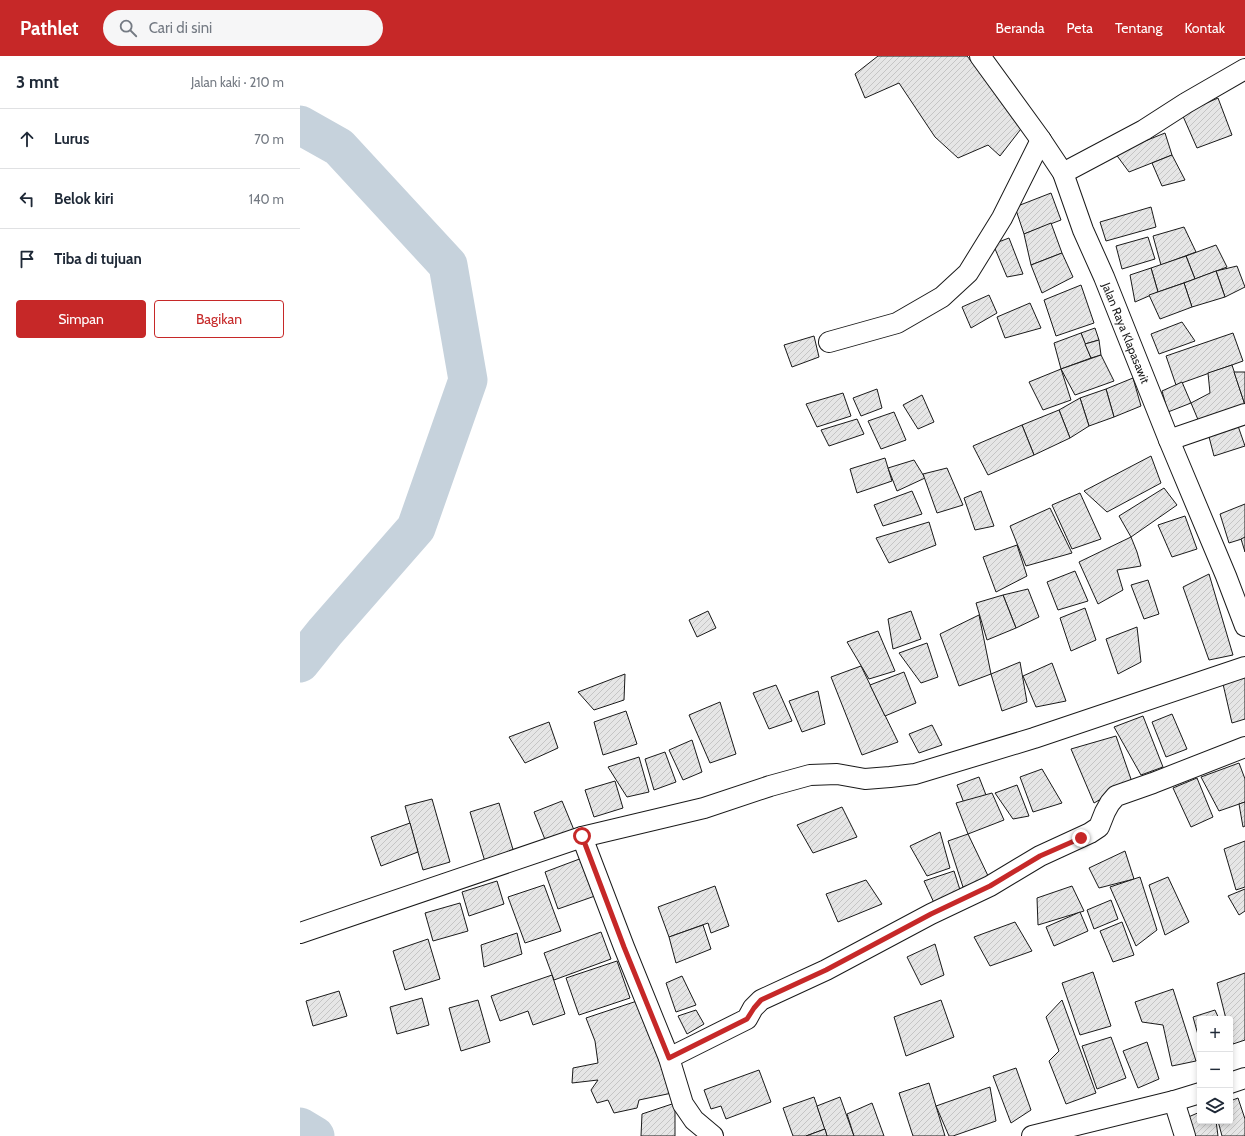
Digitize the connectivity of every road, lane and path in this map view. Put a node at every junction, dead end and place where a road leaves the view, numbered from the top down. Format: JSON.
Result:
{"nodes":[{"id":1,"x":980,"y":56,"type":"edge"},
{"id":2,"x":1245,"y":69,"type":"edge"},
{"id":3,"x":1041,"y":140,"type":"junction"},
{"id":4,"x":1064,"y":173,"type":"junction"},
{"id":5,"x":828,"y":342,"type":"dead end"},
{"id":6,"x":1245,"y":414,"type":"edge"},
{"id":7,"x":1169,"y":440,"type":"junction"},
{"id":8,"x":1245,"y":626,"type":"edge"},
{"id":9,"x":1245,"y":667,"type":"edge"},
{"id":10,"x":1245,"y":747,"type":"edge"},
{"id":11,"x":582,"y":836,"type":"junction"},
{"id":12,"x":300,"y":933,"type":"edge"},
{"id":13,"x":669,"y":1058,"type":"junction"},
{"id":14,"x":1245,"y":1078,"type":"edge"},
{"id":15,"x":1233,"y":1082,"type":"edge"},
{"id":16,"x":1197,"y":1094,"type":"edge"},
{"id":17,"x":1174,"y":1101,"type":"junction"},
{"id":18,"x":713,"y":1136,"type":"edge"},
{"id":19,"x":1032,"y":1136,"type":"edge"},
{"id":20,"x":1185,"y":1136,"type":"edge"}],
"edges":[{"from":1,"to":3,"type":"street","name":"Jalan Raya Klapasawit"},
{"from":2,"to":4,"type":"street"},
{"from":3,"to":4,"type":"street","name":"Jalan Raya Klapasawit"},
{"from":3,"to":5,"type":"street"},
{"from":4,"to":7,"type":"street","name":"Jalan Raya Klapasawit"},
{"from":6,"to":7,"type":"street"},
{"from":7,"to":8,"type":"street","name":"Jalan Raya Klapasawit"},
{"from":9,"to":11,"type":"street"},
{"from":10,"to":13,"type":"street"},
{"from":11,"to":12,"type":"street"},
{"from":11,"to":13,"type":"street"},
{"from":13,"to":18,"type":"street"},
{"from":14,"to":15,"type":"street"},
{"from":16,"to":17,"type":"street"},
{"from":17,"to":19,"type":"street"},
{"from":17,"to":20,"type":"street"}]}
